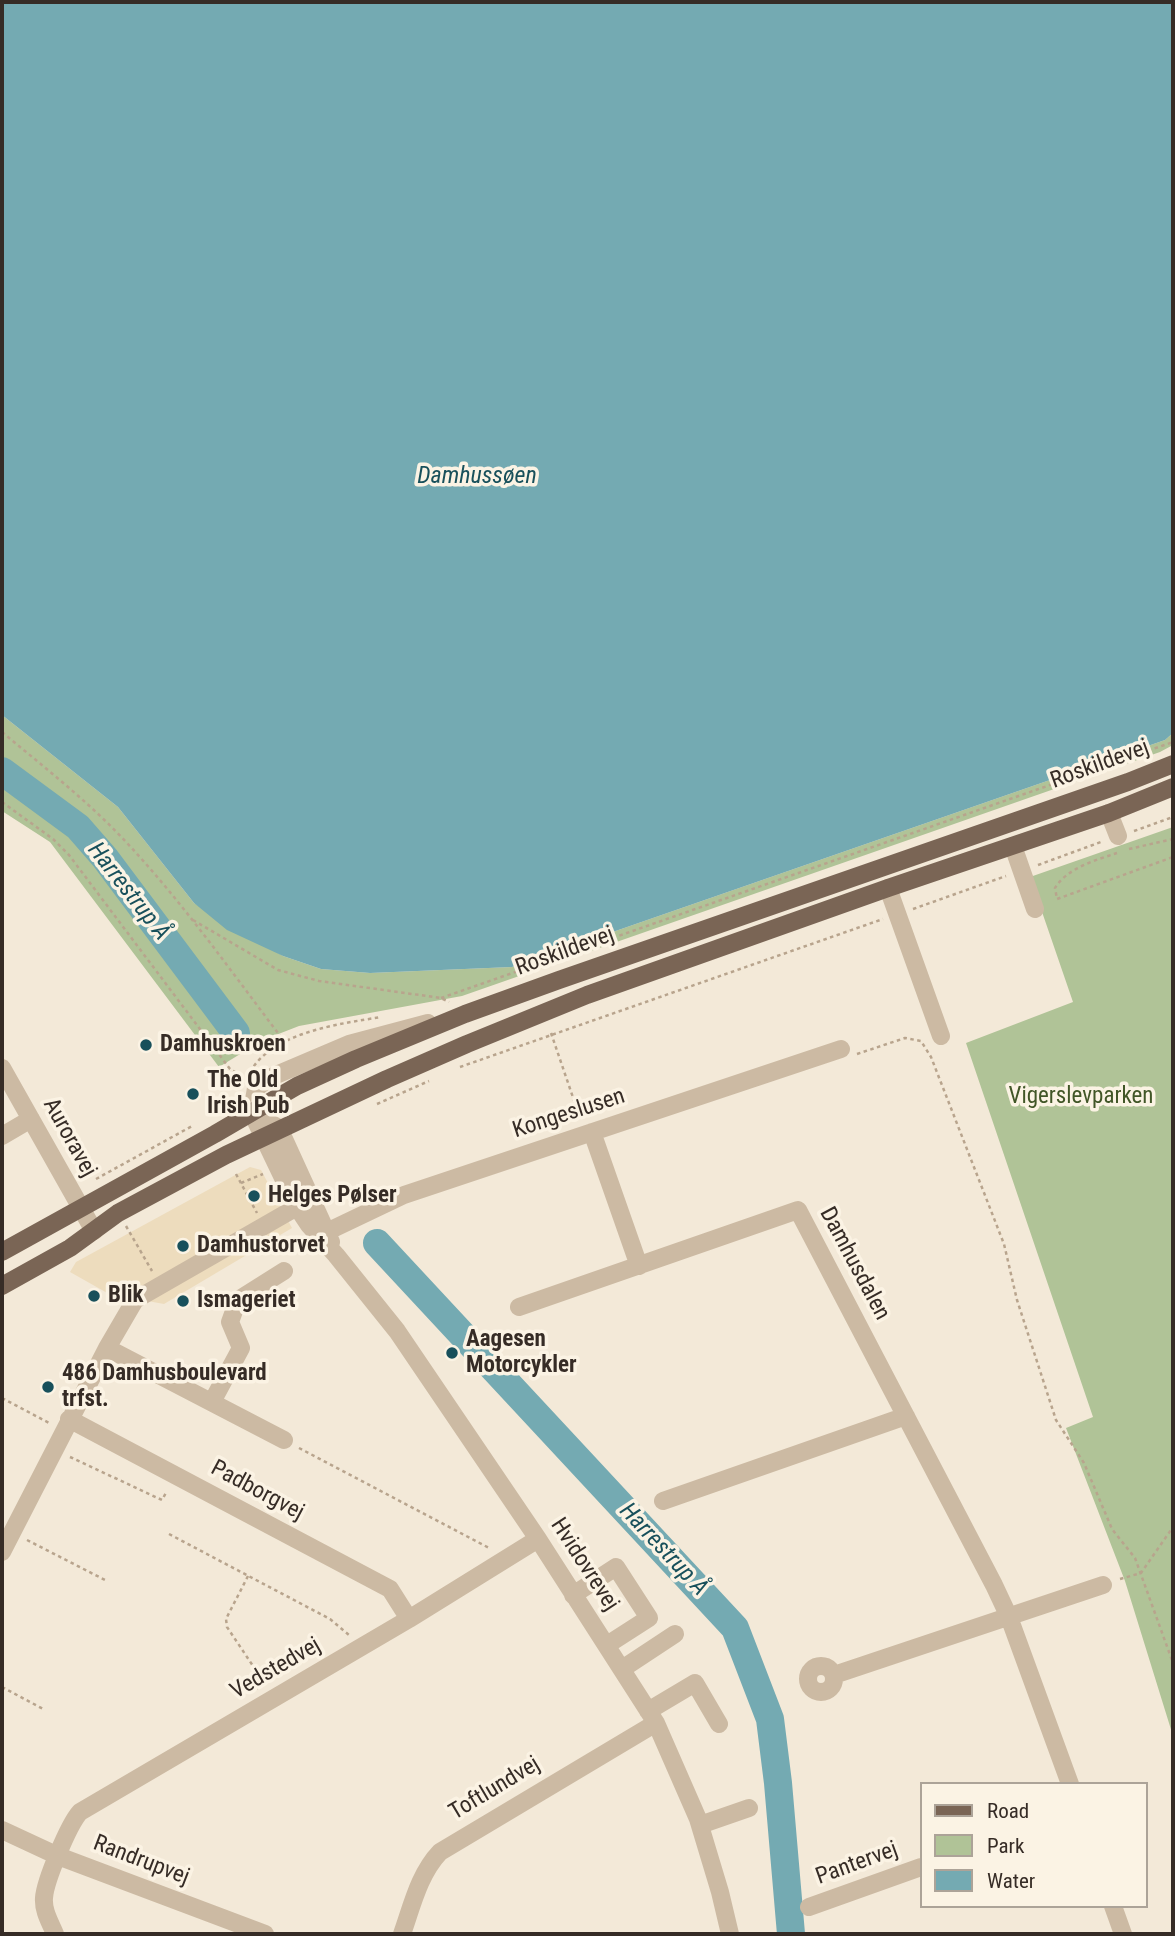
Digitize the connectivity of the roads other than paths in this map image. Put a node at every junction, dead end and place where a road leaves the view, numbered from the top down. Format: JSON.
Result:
{"nodes":[{"id":1,"x":1173,"y":764,"type":"edge"},
{"id":2,"x":1173,"y":786,"type":"edge"},
{"id":3,"x":1109,"y":813,"type":"junction"},
{"id":4,"x":1118,"y":836,"type":"road end"},
{"id":5,"x":1013,"y":846,"type":"junction"},
{"id":6,"x":888,"y":888,"type":"junction"},
{"id":7,"x":1035,"y":909,"type":"dead end"},
{"id":8,"x":941,"y":1036,"type":"dead end"},
{"id":9,"x":841,"y":1049,"type":"road end"},
{"id":10,"x":2,"y":1068,"type":"edge"},
{"id":11,"x":252,"y":1113,"type":"junction"},
{"id":12,"x":31,"y":1119,"type":"junction"},
{"id":13,"x":279,"y":1128,"type":"junction"},
{"id":14,"x":589,"y":1133,"type":"junction"},
{"id":15,"x":2,"y":1136,"type":"edge"},
{"id":16,"x":262,"y":1137,"type":"junction"},
{"id":17,"x":296,"y":1207,"type":"junction"},
{"id":18,"x":80,"y":1208,"type":"junction"},
{"id":19,"x":94,"y":1231,"type":"junction"},
{"id":20,"x":322,"y":1234,"type":"junction"},
{"id":21,"x":2,"y":1252,"type":"edge"},
{"id":22,"x":639,"y":1266,"type":"junction"},
{"id":23,"x":284,"y":1271,"type":"dead end"},
{"id":24,"x":2,"y":1286,"type":"edge"},
{"id":25,"x":519,"y":1307,"type":"dead end"},
{"id":26,"x":110,"y":1342,"type":"junction"},
{"id":27,"x":212,"y":1402,"type":"junction"},
{"id":28,"x":906,"y":1416,"type":"junction"},
{"id":29,"x":66,"y":1425,"type":"junction"},
{"id":30,"x":284,"y":1440,"type":"road end"},
{"id":31,"x":663,"y":1502,"type":"dead end"},
{"id":32,"x":538,"y":1539,"type":"junction"},
{"id":33,"x":2,"y":1552,"type":"edge"},
{"id":34,"x":1103,"y":1585,"type":"road end"},
{"id":35,"x":573,"y":1595,"type":"junction"},
{"id":36,"x":1009,"y":1617,"type":"junction"},
{"id":37,"x":408,"y":1619,"type":"junction"},
{"id":38,"x":676,"y":1633,"type":"dead end"},
{"id":39,"x":607,"y":1645,"type":"junction"},
{"id":40,"x":622,"y":1669,"type":"junction"},
{"id":41,"x":834,"y":1675,"type":"dead end"},
{"id":42,"x":652,"y":1717,"type":"junction"},
{"id":43,"x":719,"y":1724,"type":"dead end"},
{"id":44,"x":1069,"y":1782,"type":"edge"},
{"id":45,"x":749,"y":1808,"type":"dead end"},
{"id":46,"x":700,"y":1825,"type":"junction"},
{"id":47,"x":2,"y":1830,"type":"edge"},
{"id":48,"x":58,"y":1856,"type":"junction"},
{"id":49,"x":920,"y":1867,"type":"edge"},
{"id":50,"x":809,"y":1907,"type":"dead end"},
{"id":51,"x":1114,"y":1908,"type":"edge"},
{"id":52,"x":55,"y":1934,"type":"edge"},
{"id":53,"x":265,"y":1934,"type":"edge"},
{"id":54,"x":402,"y":1934,"type":"edge"},
{"id":55,"x":730,"y":1934,"type":"edge"},
{"id":56,"x":1123,"y":1934,"type":"edge"}],
"edges":[{"from":1,"to":11,"type":"main road","name":"Roskildevej"},
{"from":2,"to":3,"type":"main road","name":"Roskildevej"},
{"from":3,"to":4,"type":"street"},
{"from":3,"to":5,"type":"main road","name":"Roskildevej"},
{"from":5,"to":6,"type":"main road","name":"Roskildevej"},
{"from":5,"to":7,"type":"street"},
{"from":6,"to":8,"type":"street"},
{"from":6,"to":13,"type":"main road","name":"Roskildevej"},
{"from":9,"to":14,"type":"street","name":"Kongeslusen"},
{"from":10,"to":12,"type":"street","name":"Auroravej"},
{"from":11,"to":13,"type":"street"},
{"from":11,"to":16,"type":"street","name":"Hvidovrevej"},
{"from":11,"to":18,"type":"main road","name":"Roskildevej"},
{"from":12,"to":15,"type":"street"},
{"from":12,"to":18,"type":"street","name":"Auroravej"},
{"from":13,"to":16,"type":"main road","name":"Roskildevej"},
{"from":13,"to":20,"type":"street","name":"Hvidovrevej"},
{"from":14,"to":20,"type":"street","name":"Kongeslusen"},
{"from":14,"to":22,"type":"street"},
{"from":16,"to":17,"type":"street","name":"Hvidovrevej"},
{"from":16,"to":19,"type":"main road","name":"Roskildevej"},
{"from":17,"to":20,"type":"street","name":"Hvidovrevej"},
{"from":17,"to":26,"type":"street"},
{"from":18,"to":19,"type":"street","name":"Auroravej"},
{"from":18,"to":21,"type":"main road","name":"Roskildevej"},
{"from":19,"to":24,"type":"main road","name":"Roskildevej"},
{"from":20,"to":32,"type":"street","name":"Hvidovrevej"},
{"from":22,"to":25,"type":"street","name":"Damhusdalen"},
{"from":22,"to":28,"type":"street","name":"Damhusdalen"},
{"from":23,"to":27,"type":"street"},
{"from":26,"to":27,"type":"street"},
{"from":26,"to":29,"type":"street"},
{"from":27,"to":30,"type":"street"},
{"from":28,"to":31,"type":"street"},
{"from":28,"to":36,"type":"street","name":"Damhusdalen"},
{"from":29,"to":33,"type":"street"},
{"from":29,"to":37,"type":"street","name":"Padborgvej"},
{"from":32,"to":35,"type":"street","name":"Hvidovrevej"},
{"from":32,"to":37,"type":"street","name":"Vedstedvej"},
{"from":34,"to":36,"type":"street"},
{"from":35,"to":39,"type":"street","name":"Hvidovrevej"},
{"from":35,"to":39,"type":"street"},
{"from":36,"to":41,"type":"street"},
{"from":36,"to":44,"type":"street","name":"Damhusdalen"},
{"from":37,"to":48,"type":"street","name":"Vedstedvej"},
{"from":38,"to":40,"type":"street"},
{"from":39,"to":40,"type":"street","name":"Hvidovrevej"},
{"from":40,"to":42,"type":"street","name":"Hvidovrevej"},
{"from":42,"to":43,"type":"street","name":"Toftlundvej"},
{"from":42,"to":46,"type":"street","name":"Hvidovrevej"},
{"from":42,"to":54,"type":"street","name":"Toftlundvej"},
{"from":45,"to":46,"type":"street"},
{"from":46,"to":55,"type":"street","name":"Hvidovrevej"},
{"from":47,"to":48,"type":"street","name":"Randrupvej"},
{"from":48,"to":52,"type":"street","name":"Vedstedvej"},
{"from":48,"to":53,"type":"street","name":"Randrupvej"},
{"from":49,"to":50,"type":"street","name":"Pantervej"},
{"from":51,"to":56,"type":"street"}]}
